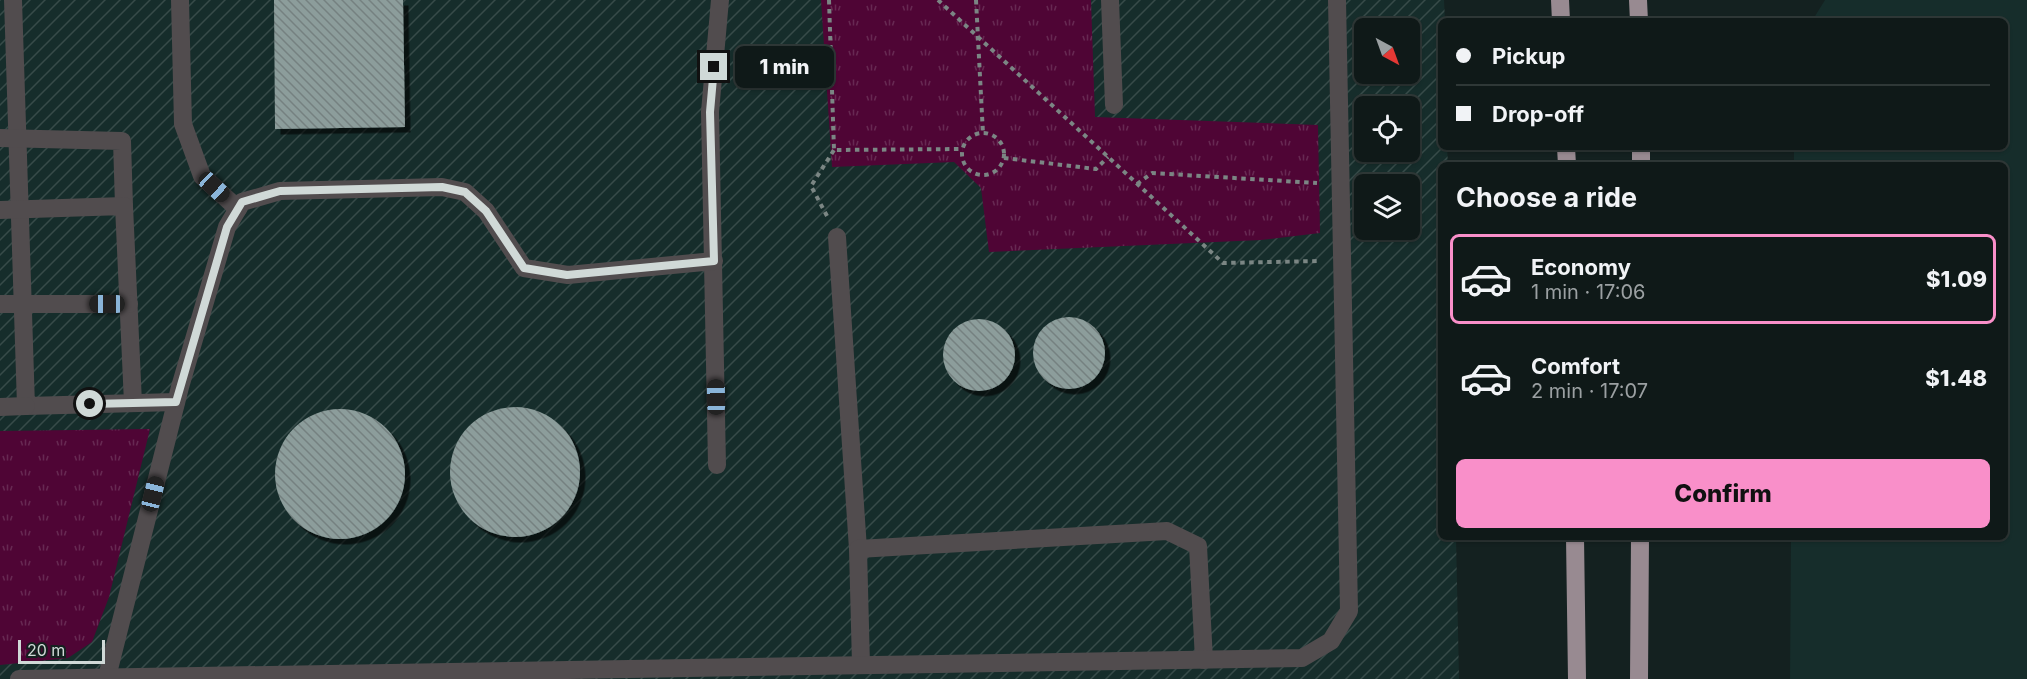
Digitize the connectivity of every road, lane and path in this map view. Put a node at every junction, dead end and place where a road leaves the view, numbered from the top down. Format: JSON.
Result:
{"nodes":[{"id":1,"x":13,"y":0,"type":"edge"},
{"id":2,"x":180,"y":0,"type":"edge"},
{"id":3,"x":720,"y":0,"type":"edge"},
{"id":4,"x":829,"y":0,"type":"edge"},
{"id":5,"x":938,"y":0,"type":"edge"},
{"id":6,"x":976,"y":0,"type":"edge"},
{"id":7,"x":1110,"y":0,"type":"edge"},
{"id":8,"x":1337,"y":0,"type":"edge"},
{"id":9,"x":1560,"y":0,"type":"edge"},
{"id":10,"x":1638,"y":0,"type":"edge"},
{"id":11,"x":1561,"y":18,"type":"edge"},
{"id":12,"x":1639,"y":18,"type":"edge"},
{"id":13,"x":978,"y":37,"type":"junction"},
{"id":14,"x":6,"y":50,"type":"edge"},
{"id":15,"x":1113,"y":105,"type":"dead end"},
{"id":16,"x":983,"y":134,"type":"junction"},
{"id":17,"x":8,"y":137,"type":"edge"},
{"id":18,"x":963,"y":149,"type":"junction"},
{"id":19,"x":834,"y":150,"type":"junction"},
{"id":20,"x":1108,"y":157,"type":"junction"},
{"id":21,"x":1004,"y":158,"type":"junction"},
{"id":22,"x":1137,"y":184,"type":"junction"},
{"id":23,"x":1341,"y":184,"type":"junction"},
{"id":24,"x":124,"y":206,"type":"junction"},
{"id":25,"x":18,"y":209,"type":"junction"},
{"id":26,"x":238,"y":209,"type":"junction"},
{"id":27,"x":0,"y":210,"type":"edge"},
{"id":28,"x":837,"y":237,"type":"joint"},
{"id":29,"x":714,"y":261,"type":"junction"},
{"id":30,"x":1343,"y":261,"type":"junction"},
{"id":31,"x":0,"y":304,"type":"edge"},
{"id":32,"x":22,"y":304,"type":"junction"},
{"id":33,"x":129,"y":304,"type":"junction"},
{"id":34,"x":176,"y":402,"type":"junction"},
{"id":35,"x":133,"y":403,"type":"junction"},
{"id":36,"x":26,"y":406,"type":"junction"},
{"id":37,"x":0,"y":407,"type":"edge"},
{"id":38,"x":717,"y":465,"type":"dead end"},
{"id":39,"x":1575,"y":540,"type":"edge"},
{"id":40,"x":1640,"y":540,"type":"edge"},
{"id":41,"x":858,"y":549,"type":"junction"},
{"id":42,"x":1204,"y":660,"type":"junction"},
{"id":43,"x":861,"y":665,"type":"junction"},
{"id":44,"x":107,"y":677,"type":"junction"},
{"id":45,"x":19,"y":679,"type":"edge"},
{"id":46,"x":1577,"y":679,"type":"edge"},
{"id":47,"x":1639,"y":679,"type":"edge"}],
"edges":[{"from":1,"to":14,"type":"lane"},
{"from":2,"to":26,"type":"lane"},
{"from":3,"to":29,"type":"lane"},
{"from":4,"to":19,"type":"path"},
{"from":5,"to":13,"type":"path"},
{"from":6,"to":13,"type":"path"},
{"from":7,"to":15,"type":"lane"},
{"from":8,"to":23,"type":"lane"},
{"from":9,"to":11,"type":"highway"},
{"from":10,"to":12,"type":"highway"},
{"from":13,"to":16,"type":"path"},
{"from":13,"to":20,"type":"path"},
{"from":14,"to":17,"type":"lane"},
{"from":16,"to":18,"type":"path"},
{"from":16,"to":21,"type":"path"},
{"from":17,"to":24,"type":"lane"},
{"from":17,"to":25,"type":"lane"},
{"from":18,"to":19,"type":"path"},
{"from":18,"to":21,"type":"path"},
{"from":19,"to":28,"type":"path"},
{"from":20,"to":21,"type":"path"},
{"from":20,"to":22,"type":"path"},
{"from":22,"to":23,"type":"path"},
{"from":22,"to":30,"type":"path"},
{"from":23,"to":30,"type":"lane"},
{"from":24,"to":25,"type":"lane"},
{"from":24,"to":33,"type":"lane"},
{"from":25,"to":27,"type":"lane"},
{"from":25,"to":32,"type":"lane"},
{"from":26,"to":29,"type":"lane"},
{"from":26,"to":34,"type":"lane"},
{"from":28,"to":41,"type":"lane"},
{"from":29,"to":38,"type":"lane"},
{"from":30,"to":42,"type":"lane"},
{"from":31,"to":32,"type":"lane"},
{"from":32,"to":33,"type":"lane"},
{"from":32,"to":36,"type":"lane"},
{"from":33,"to":35,"type":"lane"},
{"from":34,"to":35,"type":"lane"},
{"from":34,"to":44,"type":"lane"},
{"from":35,"to":36,"type":"lane"},
{"from":36,"to":37,"type":"lane"},
{"from":39,"to":46,"type":"highway"},
{"from":40,"to":47,"type":"highway"},
{"from":41,"to":42,"type":"lane"},
{"from":41,"to":43,"type":"lane"},
{"from":42,"to":43,"type":"lane"},
{"from":43,"to":44,"type":"lane"},
{"from":44,"to":45,"type":"lane"}]}
